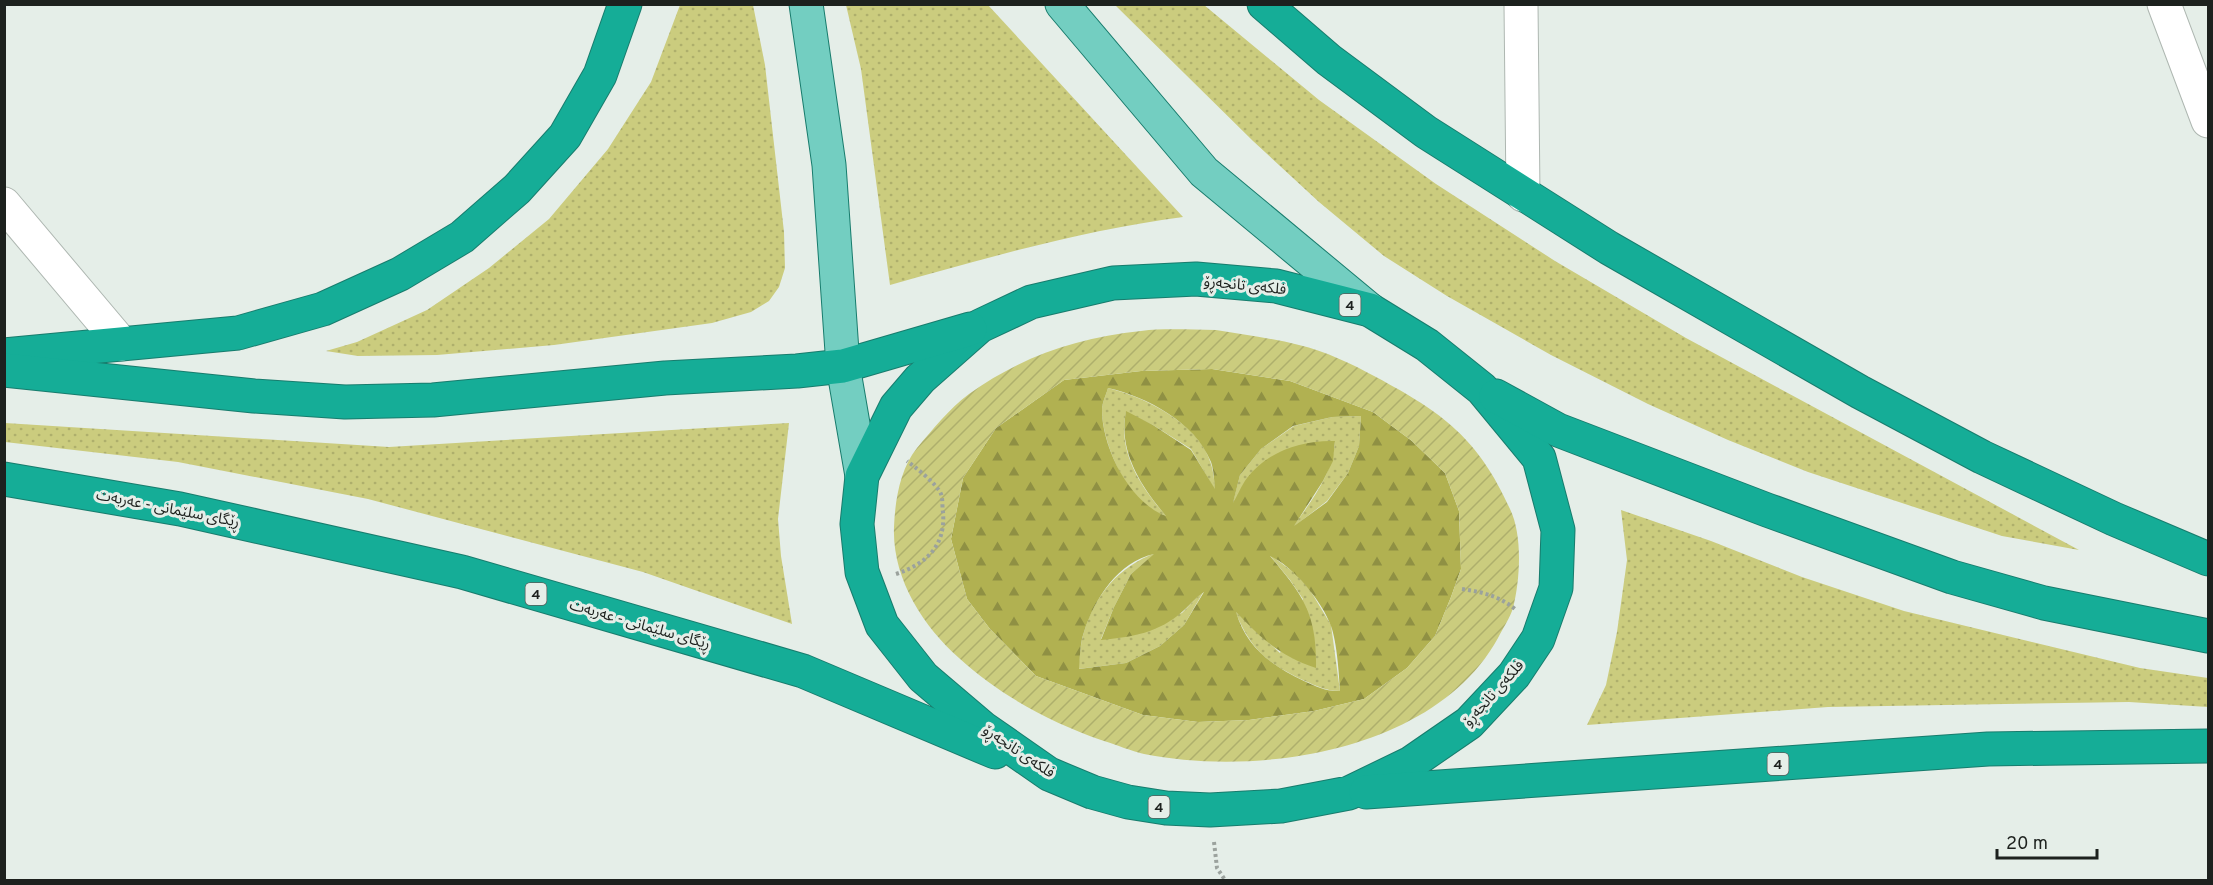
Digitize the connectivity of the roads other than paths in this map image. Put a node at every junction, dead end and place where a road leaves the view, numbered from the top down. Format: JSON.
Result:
{"nodes":[{"id":1,"x":625,"y":4,"type":"edge"},
{"id":2,"x":806,"y":4,"type":"edge"},
{"id":3,"x":1062,"y":4,"type":"edge"},
{"id":4,"x":1264,"y":4,"type":"edge"},
{"id":5,"x":1521,"y":4,"type":"edge"},
{"id":6,"x":2164,"y":4,"type":"edge"},
{"id":7,"x":2206,"y":109,"type":"edge"},
{"id":8,"x":1523,"y":195,"type":"junction"},
{"id":9,"x":4,"y":204,"type":"edge"},
{"id":10,"x":1370,"y":310,"type":"junction"},
{"id":11,"x":980,"y":326,"type":"junction"},
{"id":12,"x":122,"y":344,"type":"junction"},
{"id":13,"x":4,"y":355,"type":"edge"},
{"id":14,"x":843,"y":366,"type":"junction"},
{"id":15,"x":4,"y":370,"type":"edge"},
{"id":16,"x":1482,"y":388,"type":"junction"},
{"id":17,"x":862,"y":476,"type":"junction"},
{"id":18,"x":4,"y":479,"type":"edge"},
{"id":19,"x":2208,"y":559,"type":"edge"},
{"id":20,"x":2208,"y":636,"type":"edge"},
{"id":21,"x":2208,"y":746,"type":"edge"},
{"id":22,"x":1049,"y":774,"type":"junction"},
{"id":23,"x":1349,"y":793,"type":"junction"}],
"edges":[{"from":1,"to":12,"type":"highway"},
{"from":2,"to":14,"type":"main road"},
{"from":3,"to":10,"type":"main road"},
{"from":4,"to":8,"type":"highway"},
{"from":5,"to":8,"type":"street"},
{"from":6,"to":7,"type":"street"},
{"from":8,"to":19,"type":"highway"},
{"from":9,"to":12,"type":"street"},
{"from":10,"to":11,"type":"highway","name":"فلکەی تانجەڕۆ","number":"4"},
{"from":10,"to":16,"type":"highway","name":"فلکەی تانجەڕۆ","number":"4"},
{"from":11,"to":14,"type":"highway","number":"4"},
{"from":11,"to":17,"type":"highway","name":"فلکەی تانجەڕۆ","number":"4"},
{"from":12,"to":13,"type":"highway"},
{"from":14,"to":15,"type":"highway","number":"4"},
{"from":14,"to":17,"type":"main road"},
{"from":16,"to":20,"type":"highway","number":"4"},
{"from":16,"to":23,"type":"highway","name":"فلکەی تانجەڕۆ","number":"4"},
{"from":17,"to":22,"type":"highway","name":"فلکەی تانجەڕۆ","number":"4"},
{"from":18,"to":22,"type":"highway","name":"ڕێگای سلێمانی - عەربەت","number":"4"},
{"from":21,"to":23,"type":"highway","number":"4"},
{"from":22,"to":23,"type":"highway","name":"فلکەی تانجەڕۆ","number":"4"}]}
